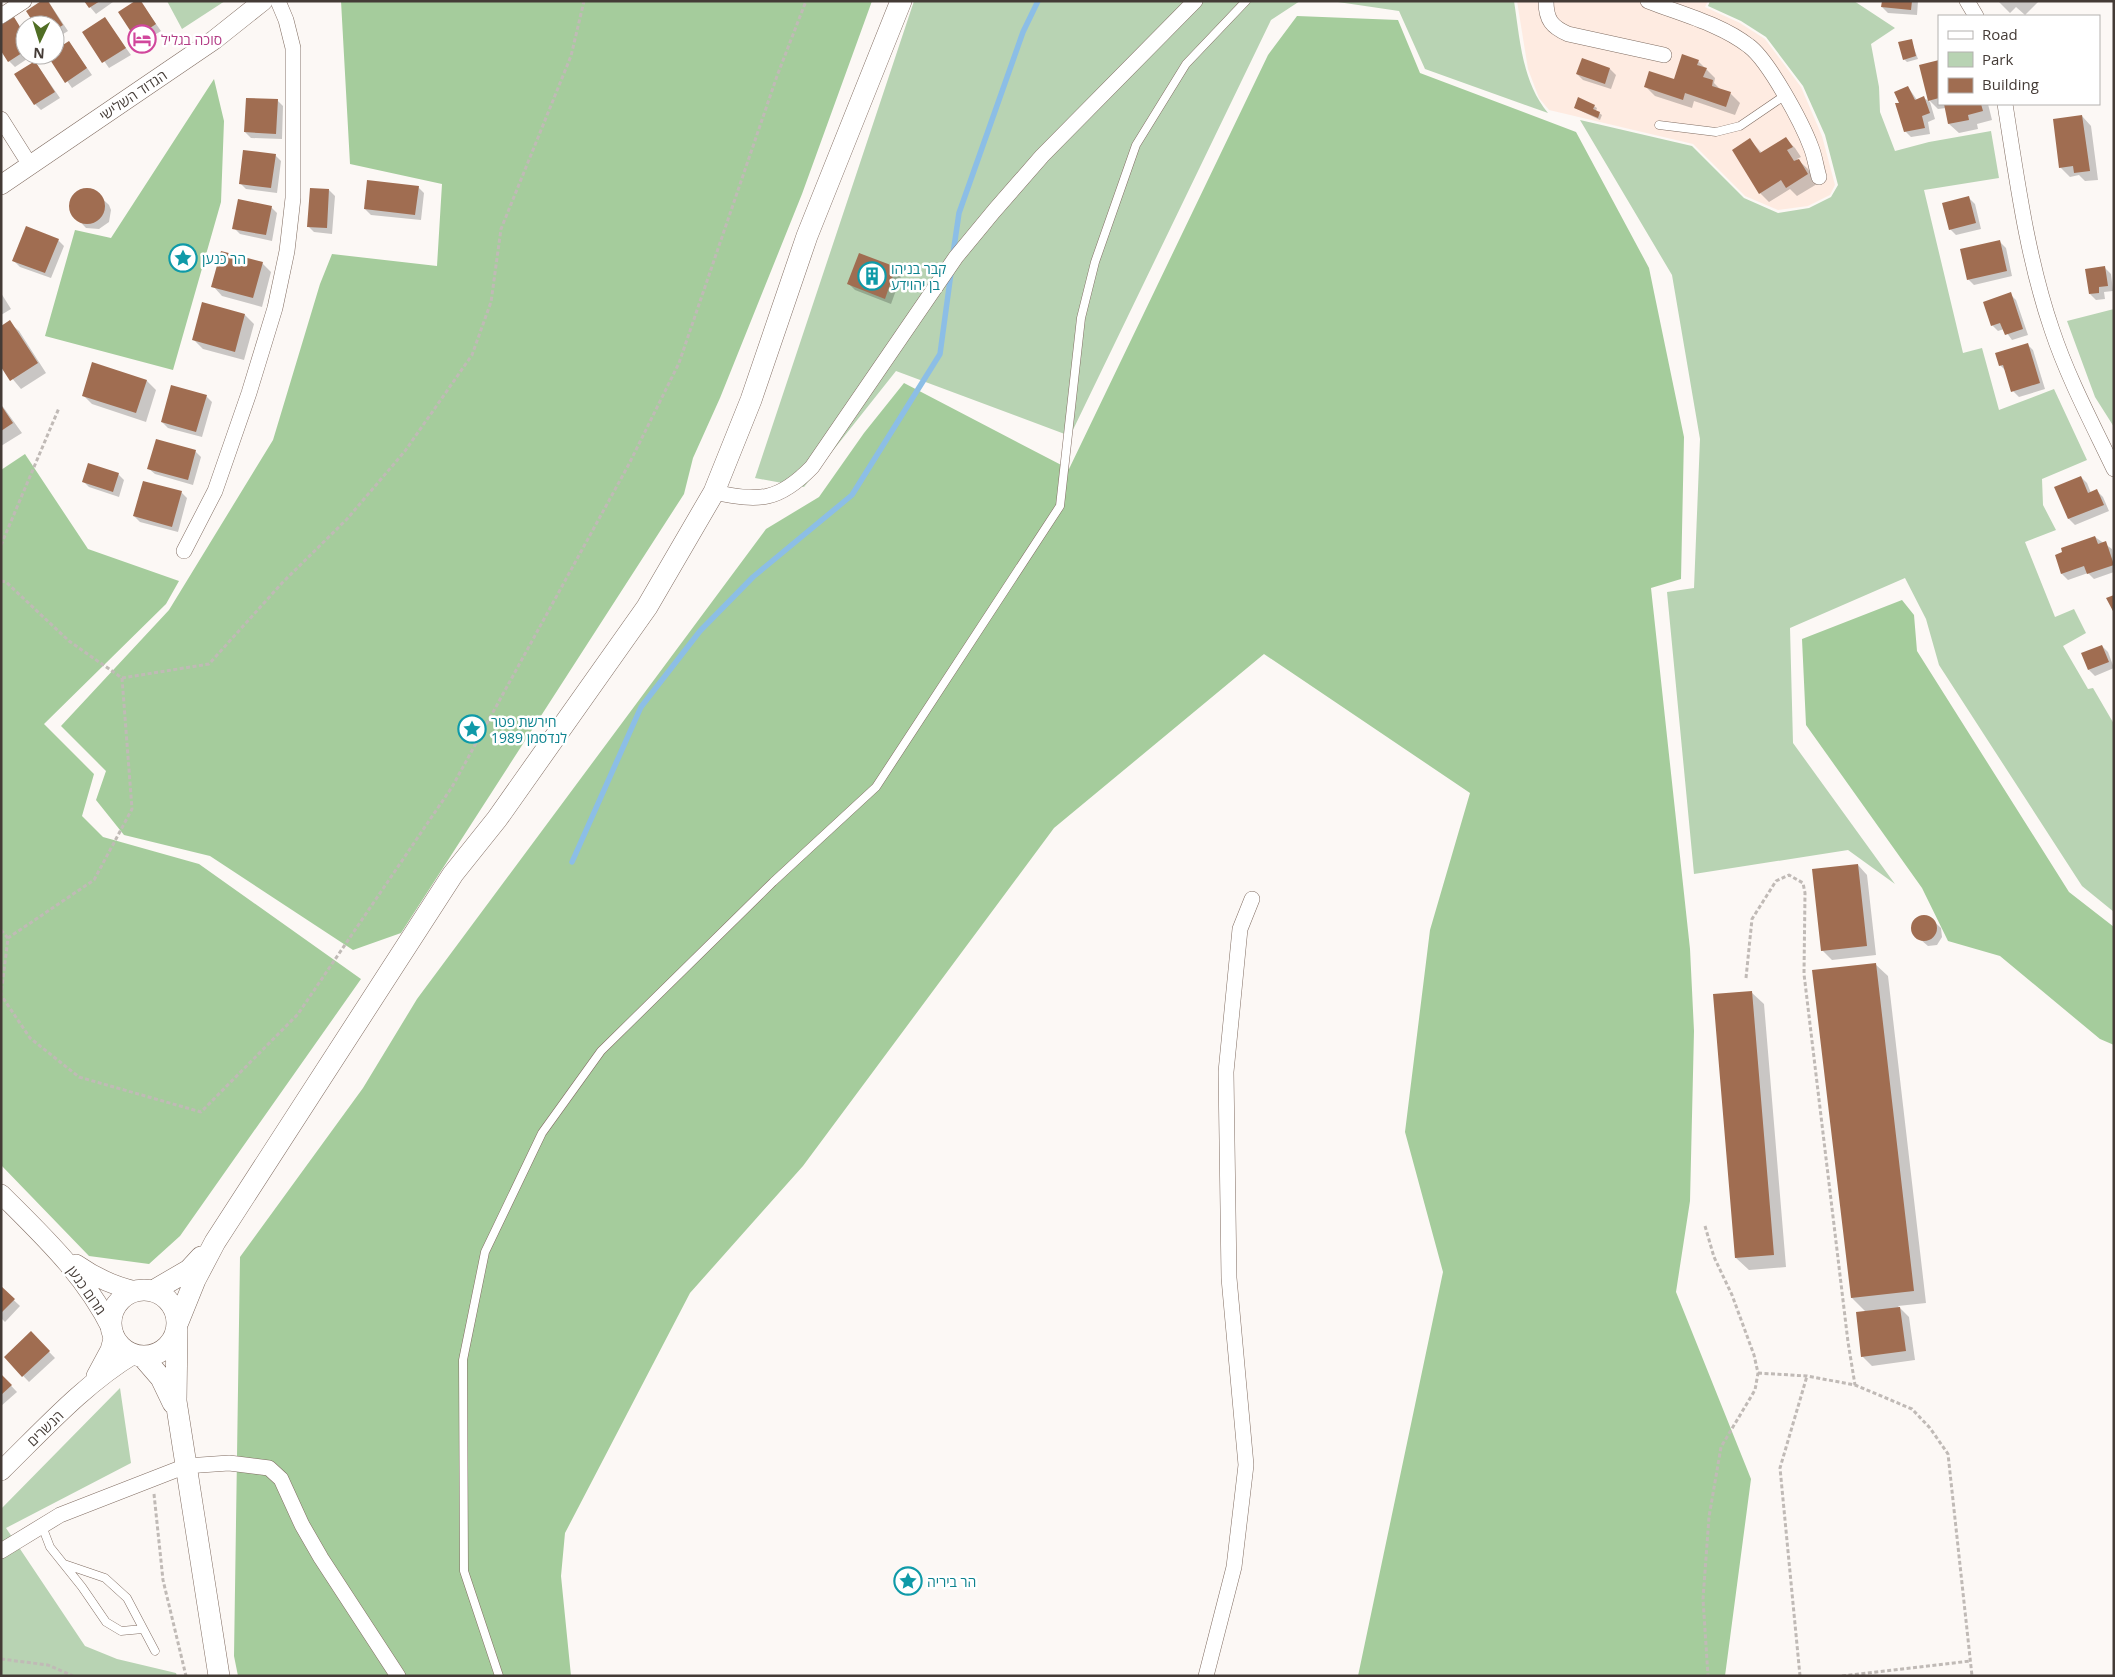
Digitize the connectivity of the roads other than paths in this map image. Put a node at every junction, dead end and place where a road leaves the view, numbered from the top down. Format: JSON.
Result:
{"nodes":[{"id":1,"x":24,"y":1,"type":"edge"},
{"id":2,"x":263,"y":1,"type":"edge"},
{"id":3,"x":278,"y":1,"type":"edge"},
{"id":4,"x":901,"y":1,"type":"edge"},
{"id":5,"x":1195,"y":1,"type":"edge"},
{"id":6,"x":1246,"y":1,"type":"edge"},
{"id":7,"x":1546,"y":1,"type":"edge"},
{"id":8,"x":1648,"y":1,"type":"edge"},
{"id":9,"x":1967,"y":1,"type":"edge"},
{"id":10,"x":1975,"y":15,"type":"edge"},
{"id":11,"x":1,"y":16,"type":"edge"},
{"id":12,"x":1664,"y":55,"type":"dead end"},
{"id":13,"x":1784,"y":96,"type":"junction"},
{"id":14,"x":2005,"y":105,"type":"edge"},
{"id":15,"x":1,"y":119,"type":"edge"},
{"id":16,"x":1659,"y":125,"type":"dead end"},
{"id":17,"x":30,"y":165,"type":"junction"},
{"id":18,"x":1818,"y":177,"type":"dead end"},
{"id":19,"x":1,"y":185,"type":"edge"},
{"id":20,"x":2114,"y":469,"type":"edge"},
{"id":21,"x":714,"y":492,"type":"junction"},
{"id":22,"x":184,"y":551,"type":"dead end"},
{"id":23,"x":1252,"y":899,"type":"dead end"},
{"id":24,"x":1,"y":1194,"type":"edge"},
{"id":25,"x":215,"y":1242,"type":"junction"},
{"id":26,"x":59,"y":1252,"type":"junction"},
{"id":27,"x":144,"y":1291,"type":"junction"},
{"id":28,"x":177,"y":1326,"type":"junction"},
{"id":29,"x":113,"y":1333,"type":"junction"},
{"id":30,"x":138,"y":1355,"type":"junction"},
{"id":31,"x":90,"y":1386,"type":"junction"},
{"id":32,"x":179,"y":1417,"type":"junction"},
{"id":33,"x":186,"y":1466,"type":"junction"},
{"id":34,"x":1,"y":1471,"type":"edge"},
{"id":35,"x":42,"y":1526,"type":"junction"},
{"id":36,"x":1,"y":1552,"type":"edge"},
{"id":37,"x":63,"y":1563,"type":"junction"},
{"id":38,"x":143,"y":1629,"type":"junction"},
{"id":39,"x":155,"y":1651,"type":"dead end"},
{"id":40,"x":219,"y":1676,"type":"edge"},
{"id":41,"x":398,"y":1676,"type":"edge"},
{"id":42,"x":499,"y":1676,"type":"edge"},
{"id":43,"x":1206,"y":1676,"type":"edge"}],
"edges":[{"from":1,"to":11,"type":"street"},
{"from":2,"to":17,"type":"street","name":"הגדוד השלישי"},
{"from":3,"to":22,"type":"street"},
{"from":4,"to":21,"type":"main road"},
{"from":5,"to":21,"type":"street"},
{"from":6,"to":42,"type":"lane"},
{"from":7,"to":12,"type":"street"},
{"from":8,"to":13,"type":"street"},
{"from":9,"to":10,"type":"street"},
{"from":13,"to":16,"type":"lane"},
{"from":13,"to":18,"type":"street"},
{"from":14,"to":20,"type":"street"},
{"from":15,"to":17,"type":"street"},
{"from":17,"to":19,"type":"street","name":"הגדוד השלישי"},
{"from":21,"to":25,"type":"main road"},
{"from":23,"to":43,"type":"street"},
{"from":24,"to":26,"type":"street","name":"מרום כנען"},
{"from":25,"to":27,"type":"main road"},
{"from":25,"to":28,"type":"main road"},
{"from":26,"to":27,"type":"street","name":"מרום כנען"},
{"from":26,"to":29,"type":"street","name":"מרום כנען"},
{"from":27,"to":28,"type":"main road"},
{"from":27,"to":29,"type":"main road"},
{"from":28,"to":30,"type":"main road"},
{"from":28,"to":32,"type":"main road"},
{"from":29,"to":30,"type":"main road"},
{"from":29,"to":31,"type":"street","name":"הנשרים"},
{"from":30,"to":31,"type":"street","name":"הנשרים"},
{"from":30,"to":32,"type":"main road"},
{"from":31,"to":34,"type":"street","name":"הנשרים"},
{"from":32,"to":33,"type":"main road"},
{"from":33,"to":35,"type":"street"},
{"from":33,"to":40,"type":"main road"},
{"from":33,"to":41,"type":"street"},
{"from":35,"to":36,"type":"street"},
{"from":35,"to":37,"type":"lane"},
{"from":37,"to":38,"type":"lane"},
{"from":37,"to":38,"type":"lane"},
{"from":38,"to":39,"type":"lane"}]}
